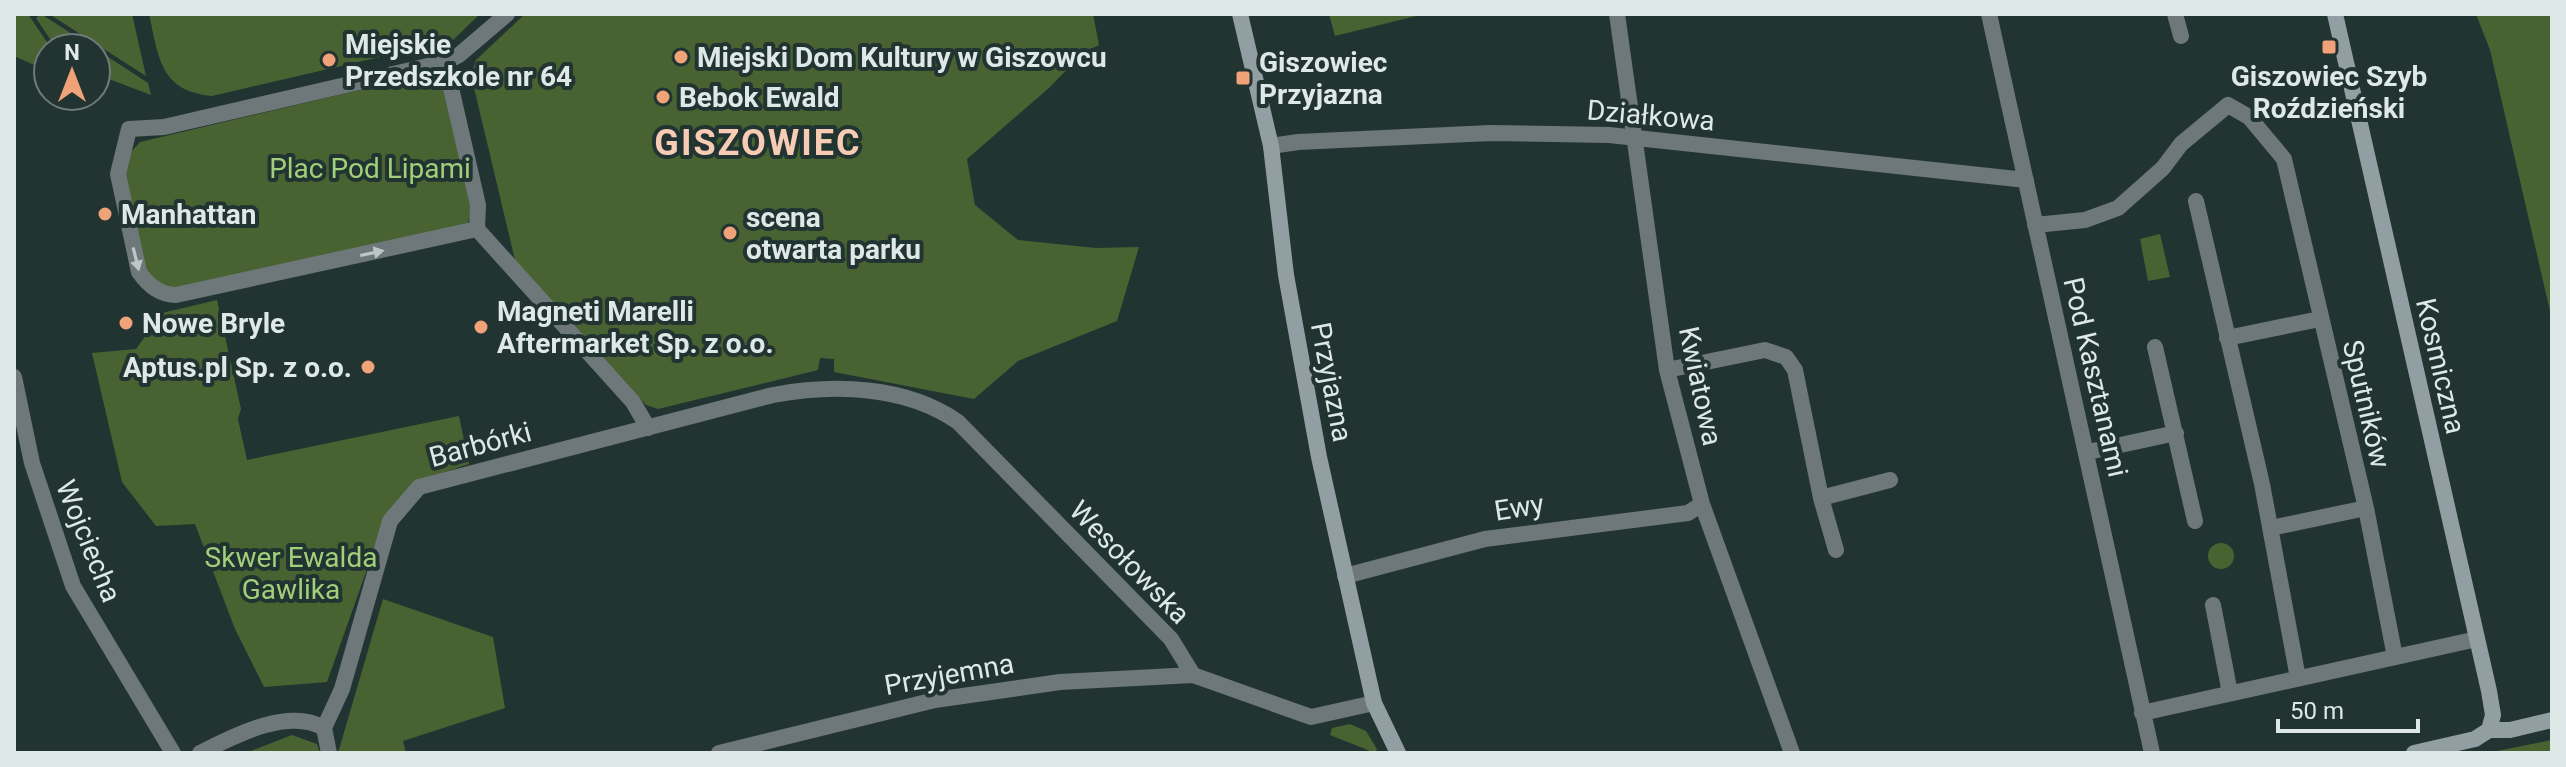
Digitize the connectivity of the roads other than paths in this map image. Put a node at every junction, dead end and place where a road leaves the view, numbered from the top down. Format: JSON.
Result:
{"nodes":[{"id":1,"x":507,"y":14,"type":"edge"},
{"id":2,"x":1240,"y":14,"type":"edge"},
{"id":3,"x":1617,"y":14,"type":"edge"},
{"id":4,"x":1989,"y":14,"type":"edge"},
{"id":5,"x":2175,"y":14,"type":"edge"},
{"id":6,"x":2335,"y":14,"type":"edge"},
{"id":7,"x":2181,"y":36,"type":"dead end"},
{"id":8,"x":445,"y":62,"type":"junction"},
{"id":9,"x":1635,"y":137,"type":"junction"},
{"id":10,"x":1271,"y":146,"type":"junction"},
{"id":11,"x":2026,"y":180,"type":"junction"},
{"id":12,"x":2196,"y":201,"type":"dead end"},
{"id":13,"x":2035,"y":225,"type":"junction"},
{"id":14,"x":477,"y":229,"type":"junction"},
{"id":15,"x":2320,"y":319,"type":"junction"},
{"id":16,"x":2227,"y":338,"type":"junction"},
{"id":17,"x":2155,"y":347,"type":"dead end"},
{"id":18,"x":1667,"y":370,"type":"junction"},
{"id":19,"x":14,"y":377,"type":"edge"},
{"id":20,"x":958,"y":422,"type":"joint"},
{"id":21,"x":648,"y":428,"type":"junction"},
{"id":22,"x":2176,"y":433,"type":"junction"},
{"id":23,"x":2088,"y":452,"type":"junction"},
{"id":24,"x":1890,"y":480,"type":"dead end"},
{"id":25,"x":1821,"y":498,"type":"junction"},
{"id":26,"x":1702,"y":504,"type":"junction"},
{"id":27,"x":2366,"y":508,"type":"junction"},
{"id":28,"x":2195,"y":521,"type":"dead end"},
{"id":29,"x":2271,"y":528,"type":"junction"},
{"id":30,"x":1836,"y":550,"type":"dead end"},
{"id":31,"x":1345,"y":576,"type":"junction"},
{"id":32,"x":2213,"y":605,"type":"dead end"},
{"id":33,"x":2477,"y":639,"type":"junction"},
{"id":34,"x":2395,"y":657,"type":"junction"},
{"id":35,"x":1193,"y":675,"type":"junction"},
{"id":36,"x":2298,"y":678,"type":"junction"},
{"id":37,"x":2230,"y":693,"type":"junction"},
{"id":38,"x":1374,"y":703,"type":"junction"},
{"id":39,"x":2142,"y":713,"type":"junction"},
{"id":40,"x":2552,"y":720,"type":"edge"},
{"id":41,"x":324,"y":728,"type":"junction"},
{"id":42,"x":2489,"y":730,"type":"junction"},
{"id":43,"x":173,"y":753,"type":"edge"},
{"id":44,"x":200,"y":753,"type":"edge"},
{"id":45,"x":329,"y":753,"type":"edge"},
{"id":46,"x":719,"y":753,"type":"edge"},
{"id":47,"x":1398,"y":753,"type":"edge"},
{"id":48,"x":1792,"y":753,"type":"edge"},
{"id":49,"x":2152,"y":753,"type":"edge"},
{"id":50,"x":2414,"y":753,"type":"edge"}],
"edges":[{"from":1,"to":8,"type":"street"},
{"from":2,"to":10,"type":"street","name":"Przyjazna"},
{"from":3,"to":9,"type":"street","name":"Kwiatowa"},
{"from":4,"to":11,"type":"street","name":"Pod Kasztanami"},
{"from":5,"to":7,"type":"street"},
{"from":6,"to":33,"type":"street","name":"Kosmiczna"},
{"from":8,"to":14,"type":"street"},
{"from":8,"to":14,"type":"street","one_way":true},
{"from":9,"to":10,"type":"street","name":"Działkowa"},
{"from":9,"to":11,"type":"street","name":"Działkowa"},
{"from":9,"to":18,"type":"street","name":"Kwiatowa"},
{"from":10,"to":31,"type":"street","name":"Przyjazna"},
{"from":11,"to":13,"type":"street","name":"Pod Kasztanami"},
{"from":12,"to":16,"type":"street"},
{"from":13,"to":15,"type":"street","name":"Sputników"},
{"from":13,"to":23,"type":"street","name":"Pod Kasztanami"},
{"from":14,"to":21,"type":"street"},
{"from":15,"to":16,"type":"street"},
{"from":15,"to":27,"type":"street","name":"Sputników"},
{"from":16,"to":29,"type":"street"},
{"from":17,"to":22,"type":"street"},
{"from":18,"to":25,"type":"street"},
{"from":18,"to":26,"type":"street","name":"Kwiatowa"},
{"from":19,"to":43,"type":"street","name":"Wojciecha"},
{"from":20,"to":21,"type":"street","name":"Barbórki"},
{"from":20,"to":35,"type":"street","name":"Wesołowska"},
{"from":21,"to":41,"type":"street","name":"Barbórki"},
{"from":22,"to":23,"type":"street"},
{"from":22,"to":28,"type":"street"},
{"from":23,"to":39,"type":"street","name":"Pod Kasztanami"},
{"from":24,"to":25,"type":"street"},
{"from":25,"to":30,"type":"street"},
{"from":26,"to":31,"type":"street","name":"Ewy"},
{"from":26,"to":48,"type":"street","name":"Kwiatowa"},
{"from":27,"to":29,"type":"street"},
{"from":27,"to":34,"type":"street","name":"Sputników"},
{"from":29,"to":36,"type":"street"},
{"from":31,"to":38,"type":"street","name":"Przyjazna"},
{"from":32,"to":37,"type":"street"},
{"from":33,"to":34,"type":"street"},
{"from":33,"to":42,"type":"street","name":"Kosmiczna"},
{"from":34,"to":36,"type":"street"},
{"from":35,"to":38,"type":"street"},
{"from":35,"to":46,"type":"street","name":"Przyjemna"},
{"from":36,"to":37,"type":"street"},
{"from":37,"to":39,"type":"street"},
{"from":38,"to":47,"type":"street","name":"Przyjazna"},
{"from":39,"to":49,"type":"street","name":"Pod Kasztanami"},
{"from":40,"to":42,"type":"street"},
{"from":41,"to":44,"type":"street"},
{"from":41,"to":45,"type":"street"},
{"from":42,"to":50,"type":"street"}]}
